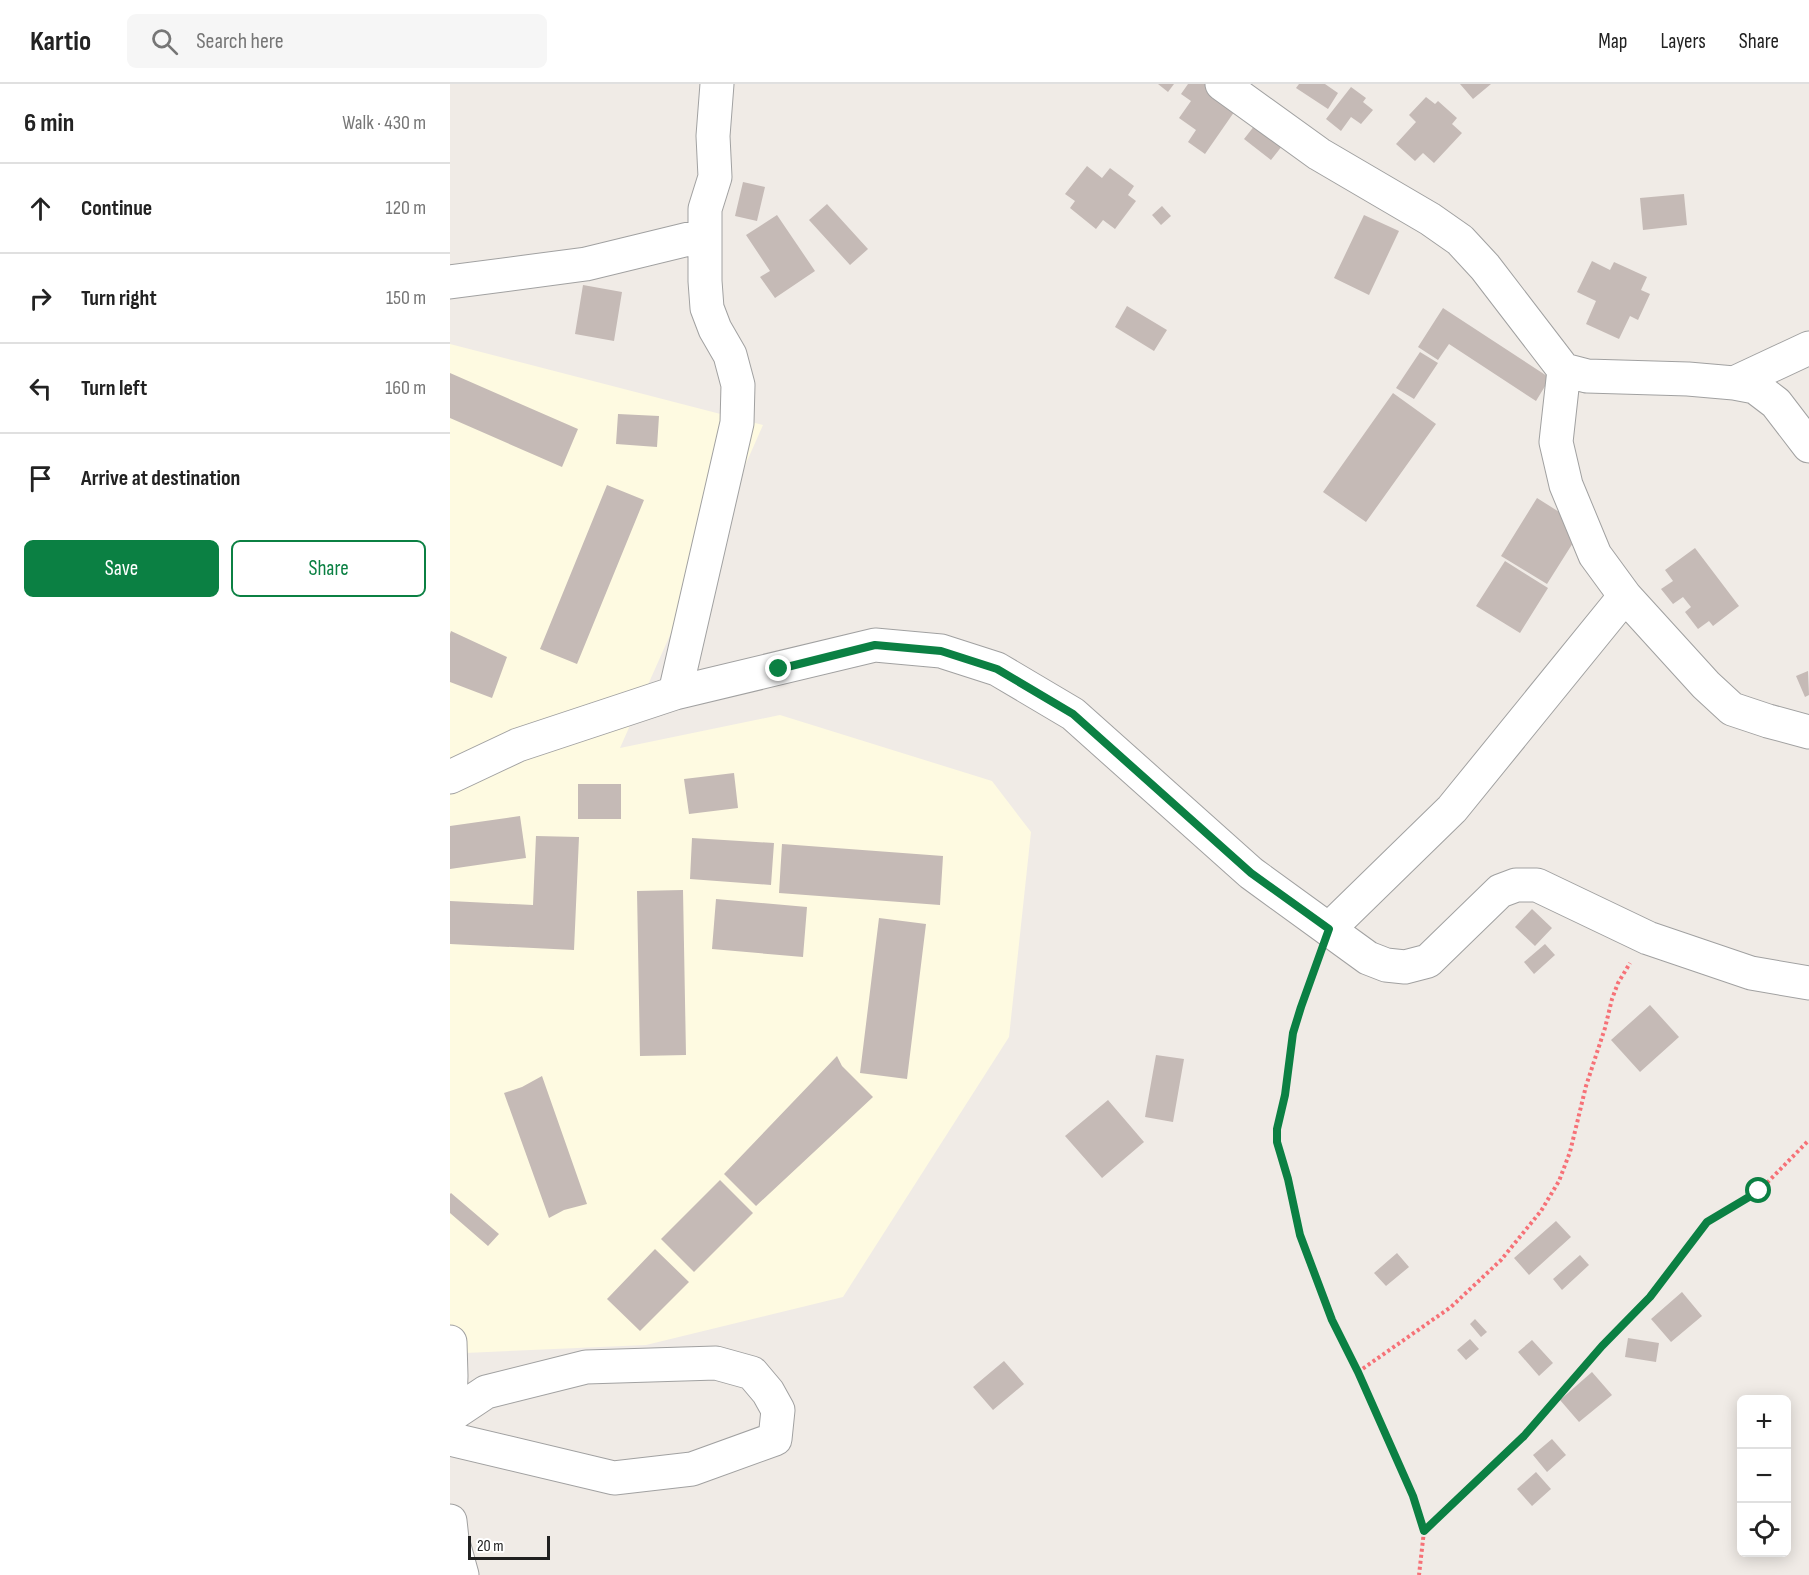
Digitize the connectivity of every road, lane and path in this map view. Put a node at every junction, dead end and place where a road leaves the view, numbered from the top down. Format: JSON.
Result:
{"nodes":[{"id":1,"x":717,"y":84,"type":"edge"},
{"id":2,"x":1222,"y":84,"type":"edge"},
{"id":3,"x":705,"y":222,"type":"junction"},
{"id":4,"x":450,"y":282,"type":"edge"},
{"id":5,"x":1809,"y":348,"type":"edge"},
{"id":6,"x":1564,"y":370,"type":"junction"},
{"id":7,"x":1734,"y":382,"type":"junction"},
{"id":8,"x":1809,"y":446,"type":"edge"},
{"id":9,"x":1625,"y":596,"type":"junction"},
{"id":10,"x":675,"y":693,"type":"junction"},
{"id":11,"x":1809,"y":732,"type":"edge"},
{"id":12,"x":450,"y":777,"type":"edge"},
{"id":13,"x":1329,"y":929,"type":"junction"},
{"id":14,"x":1648,"y":938,"type":"junction"},
{"id":15,"x":1809,"y":983,"type":"edge"},
{"id":16,"x":1809,"y":1140,"type":"edge"},
{"id":17,"x":450,"y":1342,"type":"edge"},
{"id":18,"x":1358,"y":1372,"type":"junction"},
{"id":19,"x":450,"y":1405,"type":"edge"},
{"id":20,"x":450,"y":1416,"type":"edge"},
{"id":21,"x":450,"y":1438,"type":"edge"},
{"id":22,"x":450,"y":1521,"type":"edge"},
{"id":23,"x":1424,"y":1531,"type":"junction"},
{"id":24,"x":462,"y":1575,"type":"edge"},
{"id":25,"x":1419,"y":1575,"type":"edge"}],
"edges":[{"from":1,"to":3,"type":"street"},
{"from":2,"to":6,"type":"street"},
{"from":3,"to":4,"type":"street"},
{"from":3,"to":10,"type":"street"},
{"from":5,"to":7,"type":"street"},
{"from":6,"to":7,"type":"street"},
{"from":6,"to":9,"type":"street"},
{"from":7,"to":8,"type":"street"},
{"from":9,"to":11,"type":"street"},
{"from":9,"to":13,"type":"street"},
{"from":10,"to":12,"type":"street"},
{"from":10,"to":13,"type":"street"},
{"from":13,"to":14,"type":"street"},
{"from":13,"to":18,"type":"path"},
{"from":14,"to":15,"type":"street"},
{"from":14,"to":18,"type":"path"},
{"from":16,"to":23,"type":"path"},
{"from":17,"to":19,"type":"street"},
{"from":18,"to":23,"type":"path"},
{"from":20,"to":21,"type":"street"},
{"from":22,"to":24,"type":"street"},
{"from":23,"to":25,"type":"path"}]}
